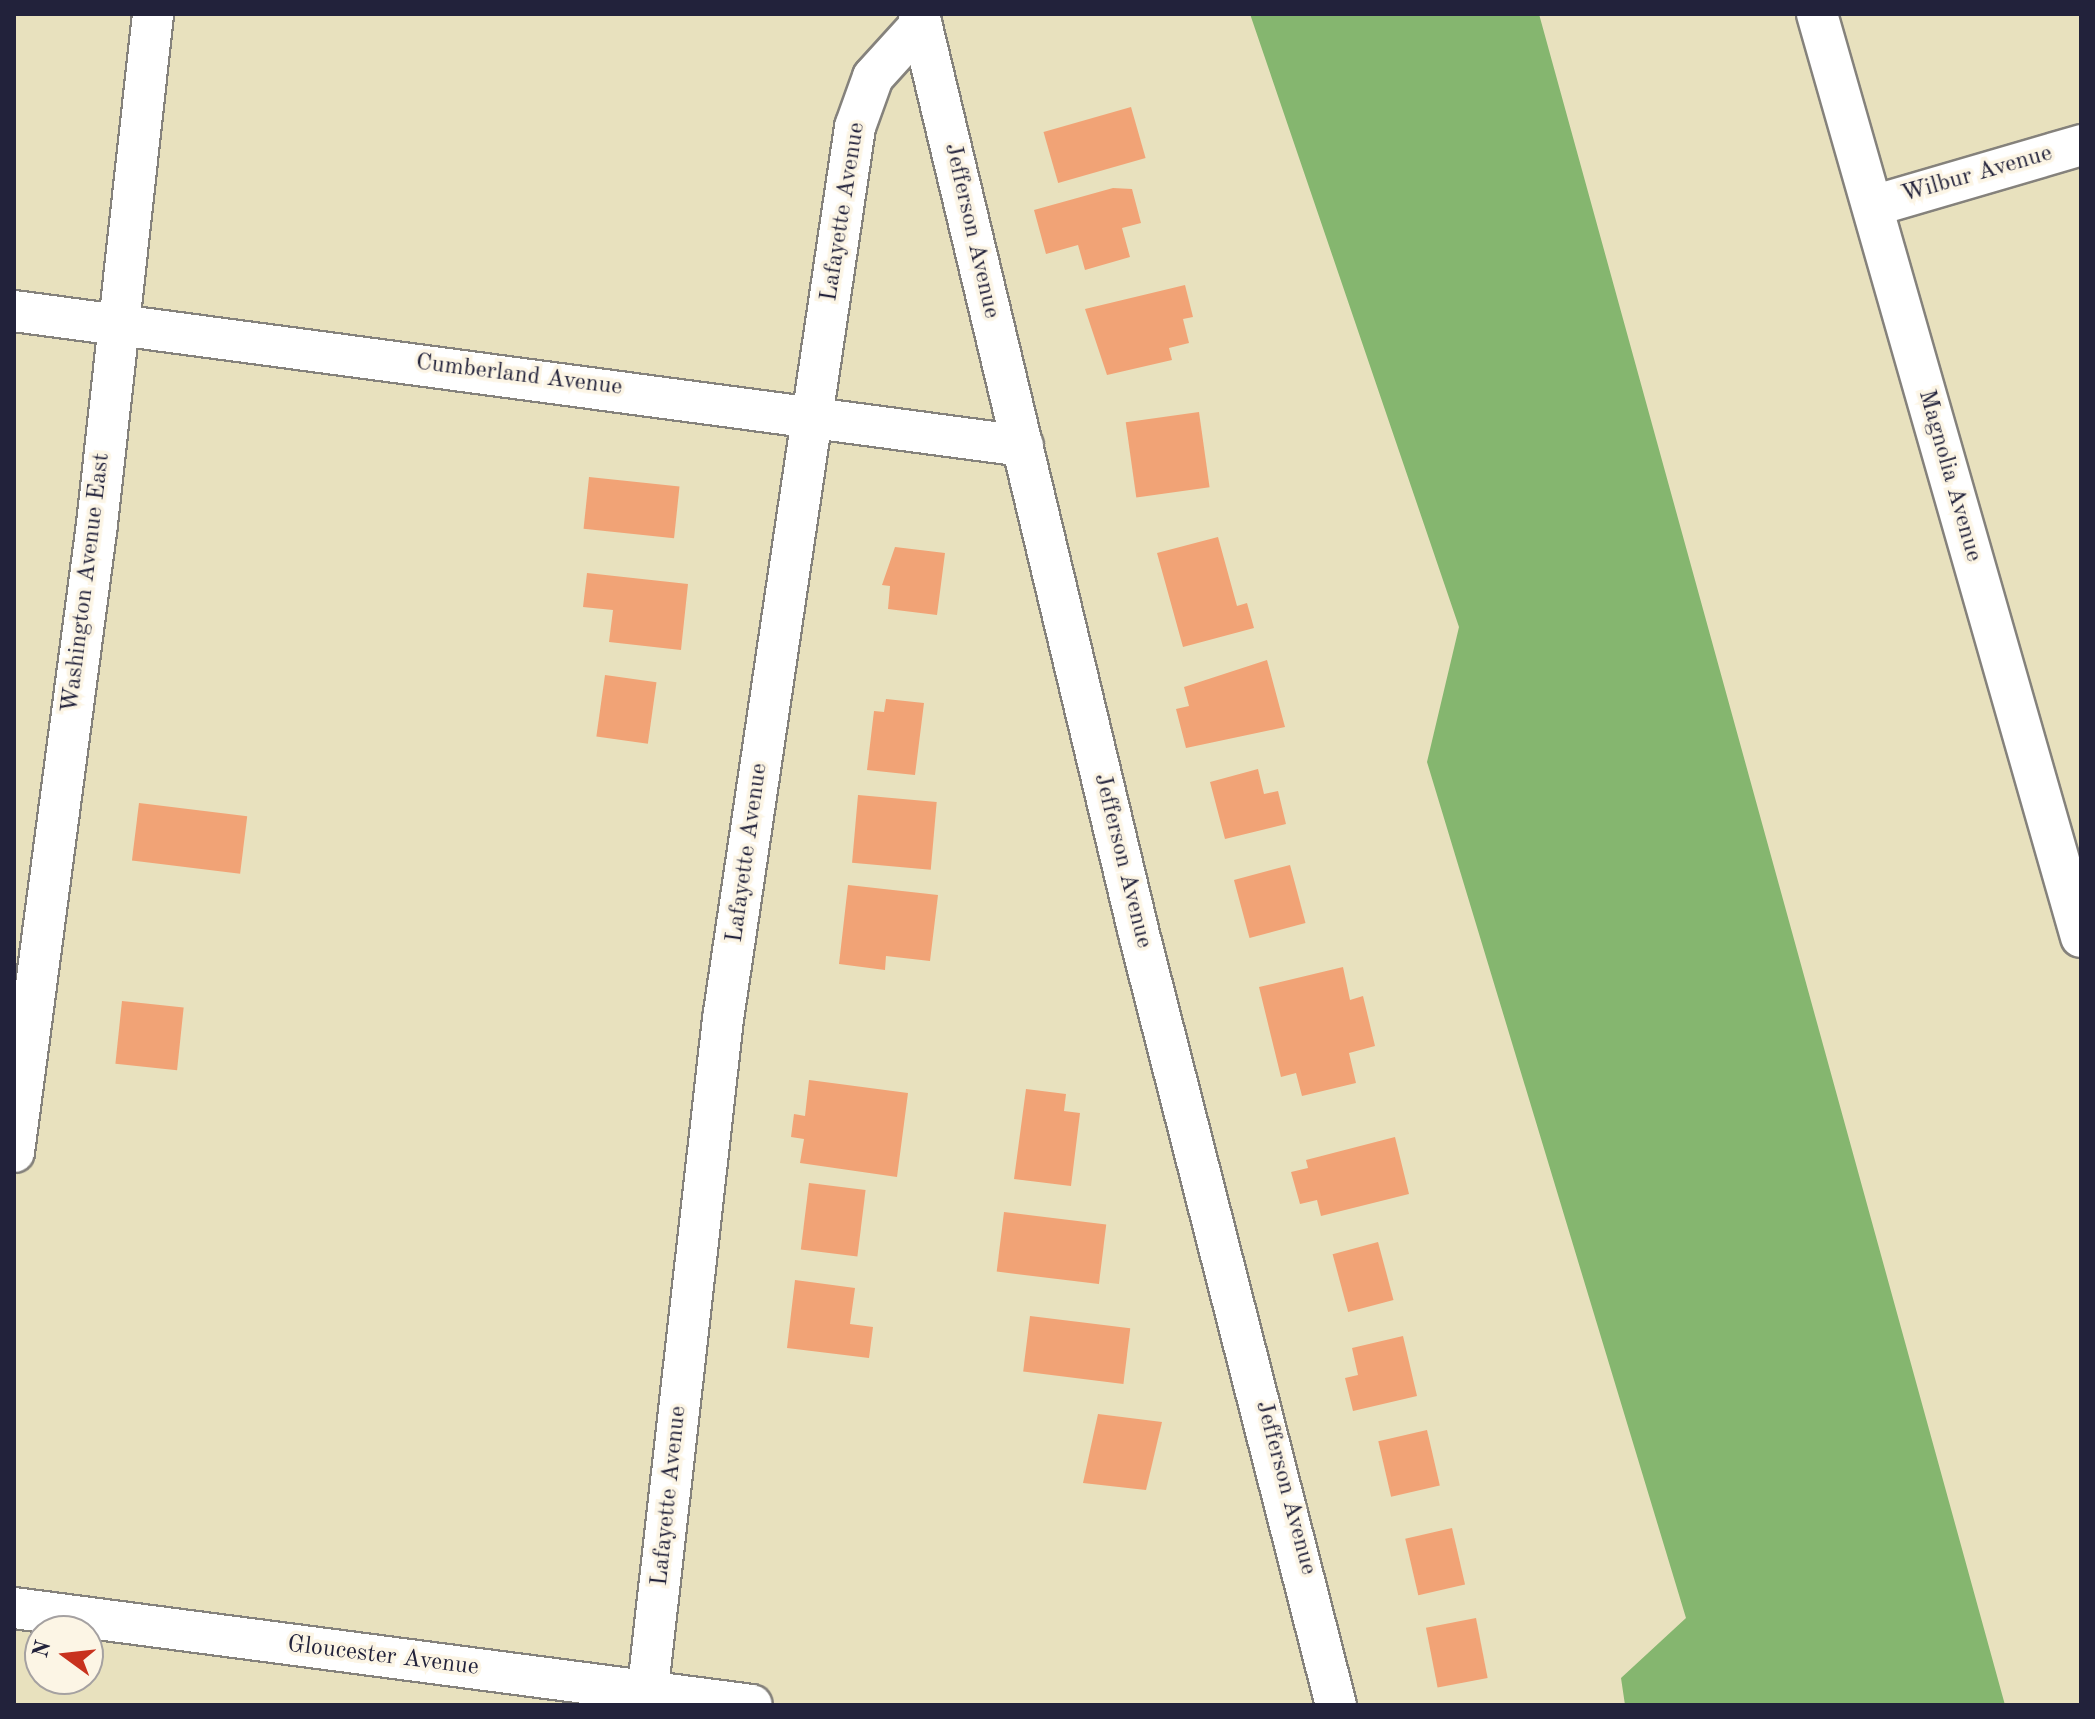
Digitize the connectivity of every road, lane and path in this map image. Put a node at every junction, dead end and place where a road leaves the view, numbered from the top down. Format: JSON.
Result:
{"nodes":[{"id":1,"x":153,"y":14,"type":"edge"},
{"id":2,"x":1817,"y":14,"type":"edge"},
{"id":3,"x":920,"y":19,"type":"edge"},
{"id":4,"x":2081,"y":145,"type":"edge"},
{"id":5,"x":1873,"y":206,"type":"junction"},
{"id":6,"x":14,"y":311,"type":"edge"},
{"id":7,"x":115,"y":324,"type":"junction"},
{"id":8,"x":812,"y":415,"type":"junction"},
{"id":9,"x":1023,"y":446,"type":"junction"},
{"id":10,"x":2067,"y":834,"type":"edge"},
{"id":11,"x":2081,"y":937,"type":"edge"},
{"id":12,"x":14,"y":1152,"type":"edge"},
{"id":13,"x":14,"y":1608,"type":"edge"},
{"id":14,"x":647,"y":1698,"type":"edge"},
{"id":15,"x":752,"y":1705,"type":"edge"},
{"id":16,"x":1336,"y":1705,"type":"edge"}],
"edges":[{"from":1,"to":7,"type":"street","name":"Washington Avenue East"},
{"from":2,"to":5,"type":"street","name":"Magnolia Avenue"},
{"from":3,"to":8,"type":"street","name":"Lafayette Avenue"},
{"from":3,"to":9,"type":"street","name":"Jefferson Avenue"},
{"from":4,"to":5,"type":"street","name":"Wilbur Avenue"},
{"from":5,"to":10,"type":"street","name":"Magnolia Avenue"},
{"from":6,"to":7,"type":"street","name":"Cumberland Avenue"},
{"from":7,"to":8,"type":"street","name":"Cumberland Avenue"},
{"from":7,"to":12,"type":"street","name":"Washington Avenue East"},
{"from":8,"to":9,"type":"street","name":"Cumberland Avenue"},
{"from":8,"to":14,"type":"street","name":"Lafayette Avenue"},
{"from":9,"to":16,"type":"street","name":"Jefferson Avenue"},
{"from":10,"to":11,"type":"street","name":"Magnolia Avenue"},
{"from":13,"to":14,"type":"street","name":"Gloucester Avenue"},
{"from":14,"to":15,"type":"street","name":"Gloucester Avenue"}]}
